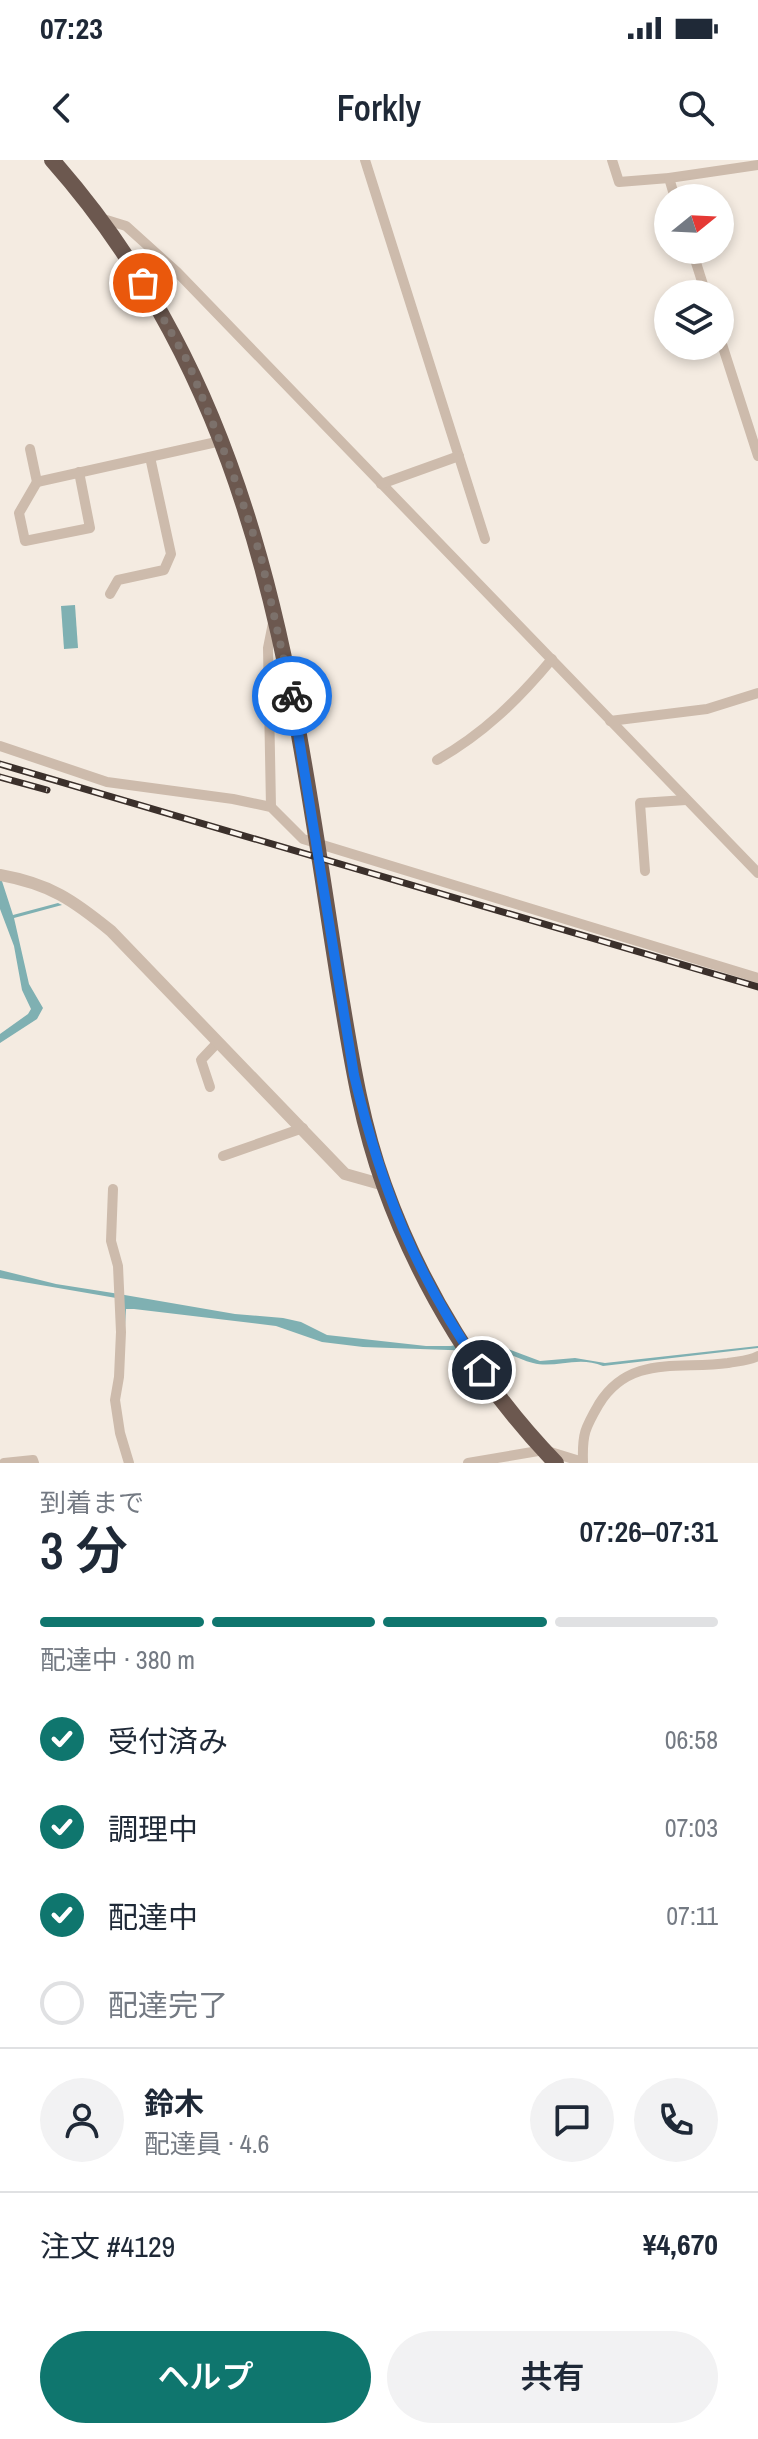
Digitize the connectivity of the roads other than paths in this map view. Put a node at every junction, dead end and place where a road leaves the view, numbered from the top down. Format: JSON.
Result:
{"nodes":[{"id":1,"x":52,"y":160,"type":"edge"},
{"id":2,"x":365,"y":160,"type":"edge"},
{"id":3,"x":612,"y":160,"type":"edge"},
{"id":4,"x":758,"y":165,"type":"edge"},
{"id":5,"x":669,"y":178,"type":"junction"},
{"id":6,"x":671,"y":184,"type":"edge"},
{"id":7,"x":100,"y":218,"type":"junction"},
{"id":8,"x":727,"y":360,"type":"edge"},
{"id":9,"x":221,"y":441,"type":"junction"},
{"id":10,"x":30,"y":449,"type":"dead end"},
{"id":11,"x":459,"y":456,"type":"junction"},
{"id":12,"x":758,"y":456,"type":"edge"},
{"id":13,"x":150,"y":457,"type":"junction"},
{"id":14,"x":79,"y":472,"type":"junction"},
{"id":15,"x":37,"y":482,"type":"junction"},
{"id":16,"x":381,"y":484,"type":"junction"},
{"id":17,"x":485,"y":539,"type":"dead end"},
{"id":18,"x":110,"y":594,"type":"dead end"},
{"id":19,"x":275,"y":617,"type":"junction"},
{"id":20,"x":552,"y":659,"type":"junction"},
{"id":21,"x":758,"y":693,"type":"edge"},
{"id":22,"x":610,"y":721,"type":"junction"},
{"id":23,"x":0,"y":746,"type":"edge"},
{"id":24,"x":437,"y":760,"type":"dead end"},
{"id":25,"x":686,"y":800,"type":"junction"},
{"id":26,"x":271,"y":807,"type":"junction"},
{"id":27,"x":645,"y":871,"type":"dead end"},
{"id":28,"x":758,"y":873,"type":"edge"},
{"id":29,"x":0,"y":875,"type":"edge"},
{"id":30,"x":758,"y":978,"type":"edge"},
{"id":31,"x":218,"y":1042,"type":"junction"},
{"id":32,"x":210,"y":1087,"type":"dead end"},
{"id":33,"x":303,"y":1128,"type":"junction"},
{"id":34,"x":223,"y":1156,"type":"dead end"},
{"id":35,"x":384,"y":1185,"type":"junction"},
{"id":36,"x":113,"y":1189,"type":"dead end"},
{"id":37,"x":758,"y":1356,"type":"edge"},
{"id":38,"x":544,"y":1450,"type":"junction"},
{"id":39,"x":4,"y":1463,"type":"edge"},
{"id":40,"x":34,"y":1463,"type":"edge"},
{"id":41,"x":129,"y":1463,"type":"edge"},
{"id":42,"x":468,"y":1463,"type":"edge"},
{"id":43,"x":556,"y":1463,"type":"edge"}],
"edges":[{"from":1,"to":7,"type":"highway"},
{"from":2,"to":11,"type":"street"},
{"from":3,"to":5,"type":"street"},
{"from":4,"to":5,"type":"street"},
{"from":5,"to":6,"type":"street"},
{"from":7,"to":9,"type":"highway"},
{"from":7,"to":16,"type":"street"},
{"from":8,"to":12,"type":"street"},
{"from":9,"to":13,"type":"street"},
{"from":9,"to":19,"type":"highway"},
{"from":10,"to":15,"type":"street"},
{"from":11,"to":16,"type":"street"},
{"from":11,"to":17,"type":"street"},
{"from":13,"to":14,"type":"street"},
{"from":13,"to":18,"type":"street"},
{"from":14,"to":15,"type":"street"},
{"from":14,"to":15,"type":"street"},
{"from":16,"to":20,"type":"street"},
{"from":19,"to":26,"type":"street"},
{"from":19,"to":35,"type":"highway"},
{"from":20,"to":22,"type":"street"},
{"from":20,"to":24,"type":"street"},
{"from":21,"to":22,"type":"street"},
{"from":22,"to":25,"type":"street"},
{"from":23,"to":26,"type":"street"},
{"from":25,"to":27,"type":"street"},
{"from":25,"to":28,"type":"street"},
{"from":26,"to":30,"type":"street"},
{"from":29,"to":31,"type":"street"},
{"from":31,"to":32,"type":"street"},
{"from":31,"to":33,"type":"street"},
{"from":33,"to":34,"type":"street"},
{"from":33,"to":35,"type":"street"},
{"from":35,"to":38,"type":"highway"},
{"from":36,"to":41,"type":"street"},
{"from":37,"to":38,"type":"street"},
{"from":38,"to":42,"type":"street"},
{"from":38,"to":43,"type":"highway"},
{"from":39,"to":40,"type":"street"}]}
